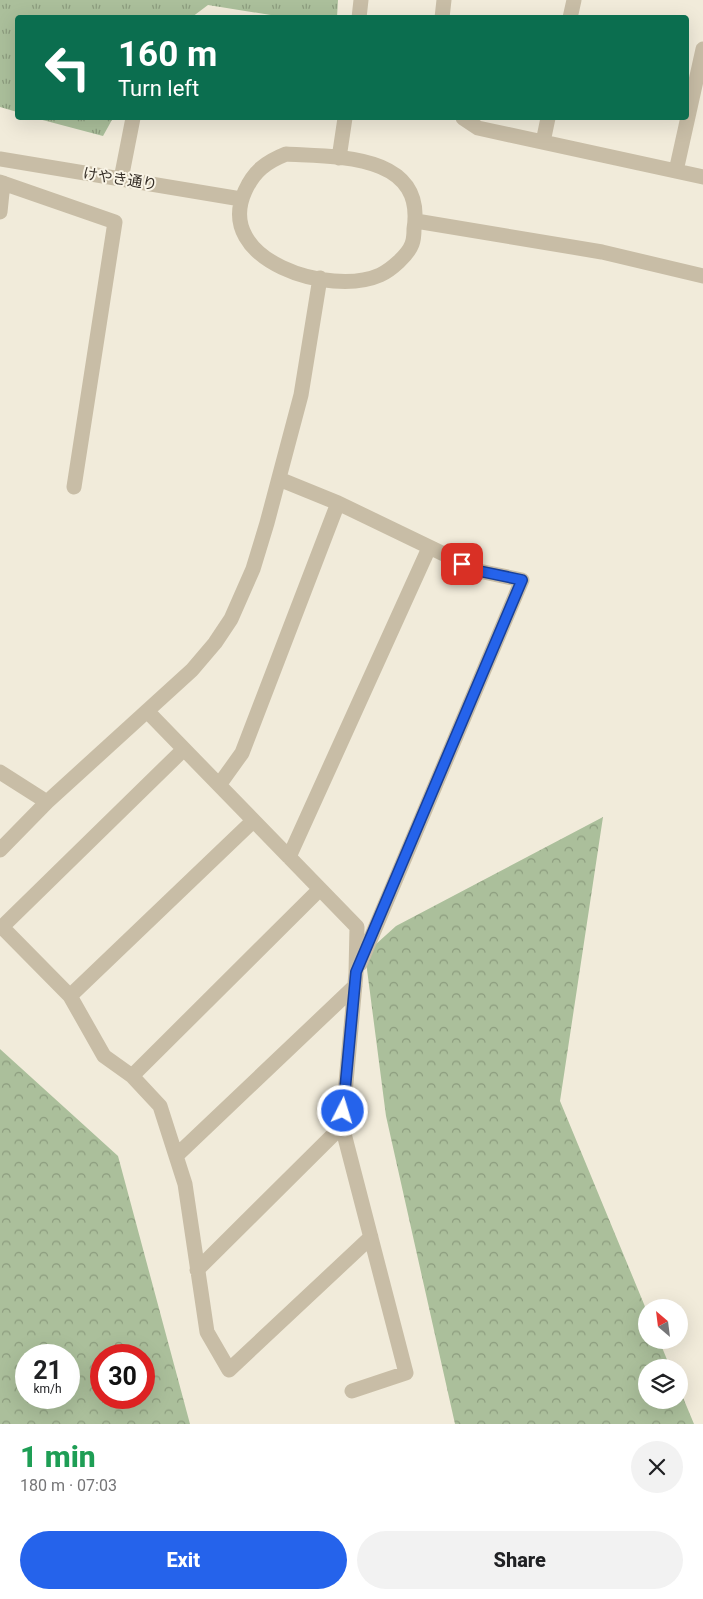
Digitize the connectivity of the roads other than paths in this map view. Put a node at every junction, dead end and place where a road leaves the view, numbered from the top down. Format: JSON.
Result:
{"nodes":[{"id":1,"x":360,"y":0,"type":"edge"},
{"id":2,"x":444,"y":0,"type":"edge"},
{"id":3,"x":574,"y":0,"type":"edge"},
{"id":4,"x":359,"y":15,"type":"edge"},
{"id":5,"x":442,"y":15,"type":"edge"},
{"id":6,"x":571,"y":15,"type":"edge"},
{"id":7,"x":703,"y":49,"type":"edge"},
{"id":8,"x":689,"y":112,"type":"edge"},
{"id":9,"x":133,"y":120,"type":"edge"},
{"id":10,"x":345,"y":120,"type":"edge"},
{"id":11,"x":466,"y":120,"type":"edge"},
{"id":12,"x":548,"y":120,"type":"edge"},
{"id":13,"x":687,"y":120,"type":"edge"},
{"id":14,"x":543,"y":142,"type":"junction"},
{"id":15,"x":339,"y":158,"type":"junction"},
{"id":16,"x":0,"y":159,"type":"edge"},
{"id":17,"x":676,"y":171,"type":"junction"},
{"id":18,"x":703,"y":177,"type":"edge"},
{"id":19,"x":121,"y":179,"type":"junction"},
{"id":20,"x":2,"y":182,"type":"edge"},
{"id":21,"x":241,"y":199,"type":"junction"},
{"id":22,"x":0,"y":212,"type":"edge"},
{"id":23,"x":416,"y":221,"type":"junction"},
{"id":24,"x":703,"y":276,"type":"edge"},
{"id":25,"x":320,"y":278,"type":"junction"},
{"id":26,"x":279,"y":480,"type":"junction"},
{"id":27,"x":74,"y":487,"type":"dead end"},
{"id":28,"x":338,"y":503,"type":"junction"},
{"id":29,"x":429,"y":548,"type":"junction"},
{"id":30,"x":147,"y":711,"type":"junction"},
{"id":31,"x":184,"y":750,"type":"junction"},
{"id":32,"x":0,"y":772,"type":"edge"},
{"id":33,"x":219,"y":785,"type":"junction"},
{"id":34,"x":47,"y":802,"type":"junction"},
{"id":35,"x":254,"y":821,"type":"junction"},
{"id":36,"x":0,"y":850,"type":"edge"},
{"id":37,"x":289,"y":857,"type":"junction"},
{"id":38,"x":320,"y":889,"type":"junction"},
{"id":39,"x":355,"y":979,"type":"junction"},
{"id":40,"x":70,"y":996,"type":"junction"},
{"id":41,"x":132,"y":1076,"type":"junction"},
{"id":42,"x":342,"y":1126,"type":"junction"},
{"id":43,"x":176,"y":1156,"type":"junction"},
{"id":44,"x":371,"y":1237,"type":"junction"},
{"id":45,"x":197,"y":1270,"type":"junction"},
{"id":46,"x":352,"y":1391,"type":"dead end"}],
"edges":[{"from":1,"to":4,"type":"street"},
{"from":2,"to":5,"type":"street"},
{"from":3,"to":6,"type":"street"},
{"from":7,"to":8,"type":"street"},
{"from":9,"to":19,"type":"street"},
{"from":10,"to":15,"type":"street"},
{"from":11,"to":14,"type":"street"},
{"from":12,"to":14,"type":"street"},
{"from":13,"to":17,"type":"street"},
{"from":14,"to":17,"type":"street"},
{"from":15,"to":21,"type":"street"},
{"from":15,"to":23,"type":"street"},
{"from":16,"to":19,"type":"street","name":"けやき通り"},
{"from":17,"to":18,"type":"street"},
{"from":19,"to":21,"type":"street","name":"けやき通り"},
{"from":20,"to":22,"type":"street"},
{"from":20,"to":27,"type":"street"},
{"from":21,"to":25,"type":"street"},
{"from":23,"to":24,"type":"street"},
{"from":23,"to":25,"type":"street"},
{"from":25,"to":26,"type":"street"},
{"from":26,"to":28,"type":"street"},
{"from":26,"to":30,"type":"street"},
{"from":28,"to":29,"type":"street"},
{"from":28,"to":33,"type":"street"},
{"from":29,"to":37,"type":"street"},
{"from":29,"to":39,"type":"street"},
{"from":30,"to":31,"type":"street"},
{"from":30,"to":34,"type":"street"},
{"from":31,"to":33,"type":"street"},
{"from":31,"to":40,"type":"street"},
{"from":32,"to":34,"type":"street"},
{"from":33,"to":35,"type":"street"},
{"from":34,"to":36,"type":"street"},
{"from":35,"to":37,"type":"street"},
{"from":35,"to":40,"type":"street"},
{"from":37,"to":38,"type":"street"},
{"from":38,"to":39,"type":"street"},
{"from":38,"to":41,"type":"street"},
{"from":39,"to":42,"type":"street"},
{"from":39,"to":43,"type":"street"},
{"from":40,"to":41,"type":"street"},
{"from":41,"to":43,"type":"street"},
{"from":42,"to":44,"type":"street"},
{"from":42,"to":45,"type":"street"},
{"from":43,"to":45,"type":"street"},
{"from":44,"to":45,"type":"street"},
{"from":44,"to":46,"type":"street"}]}
